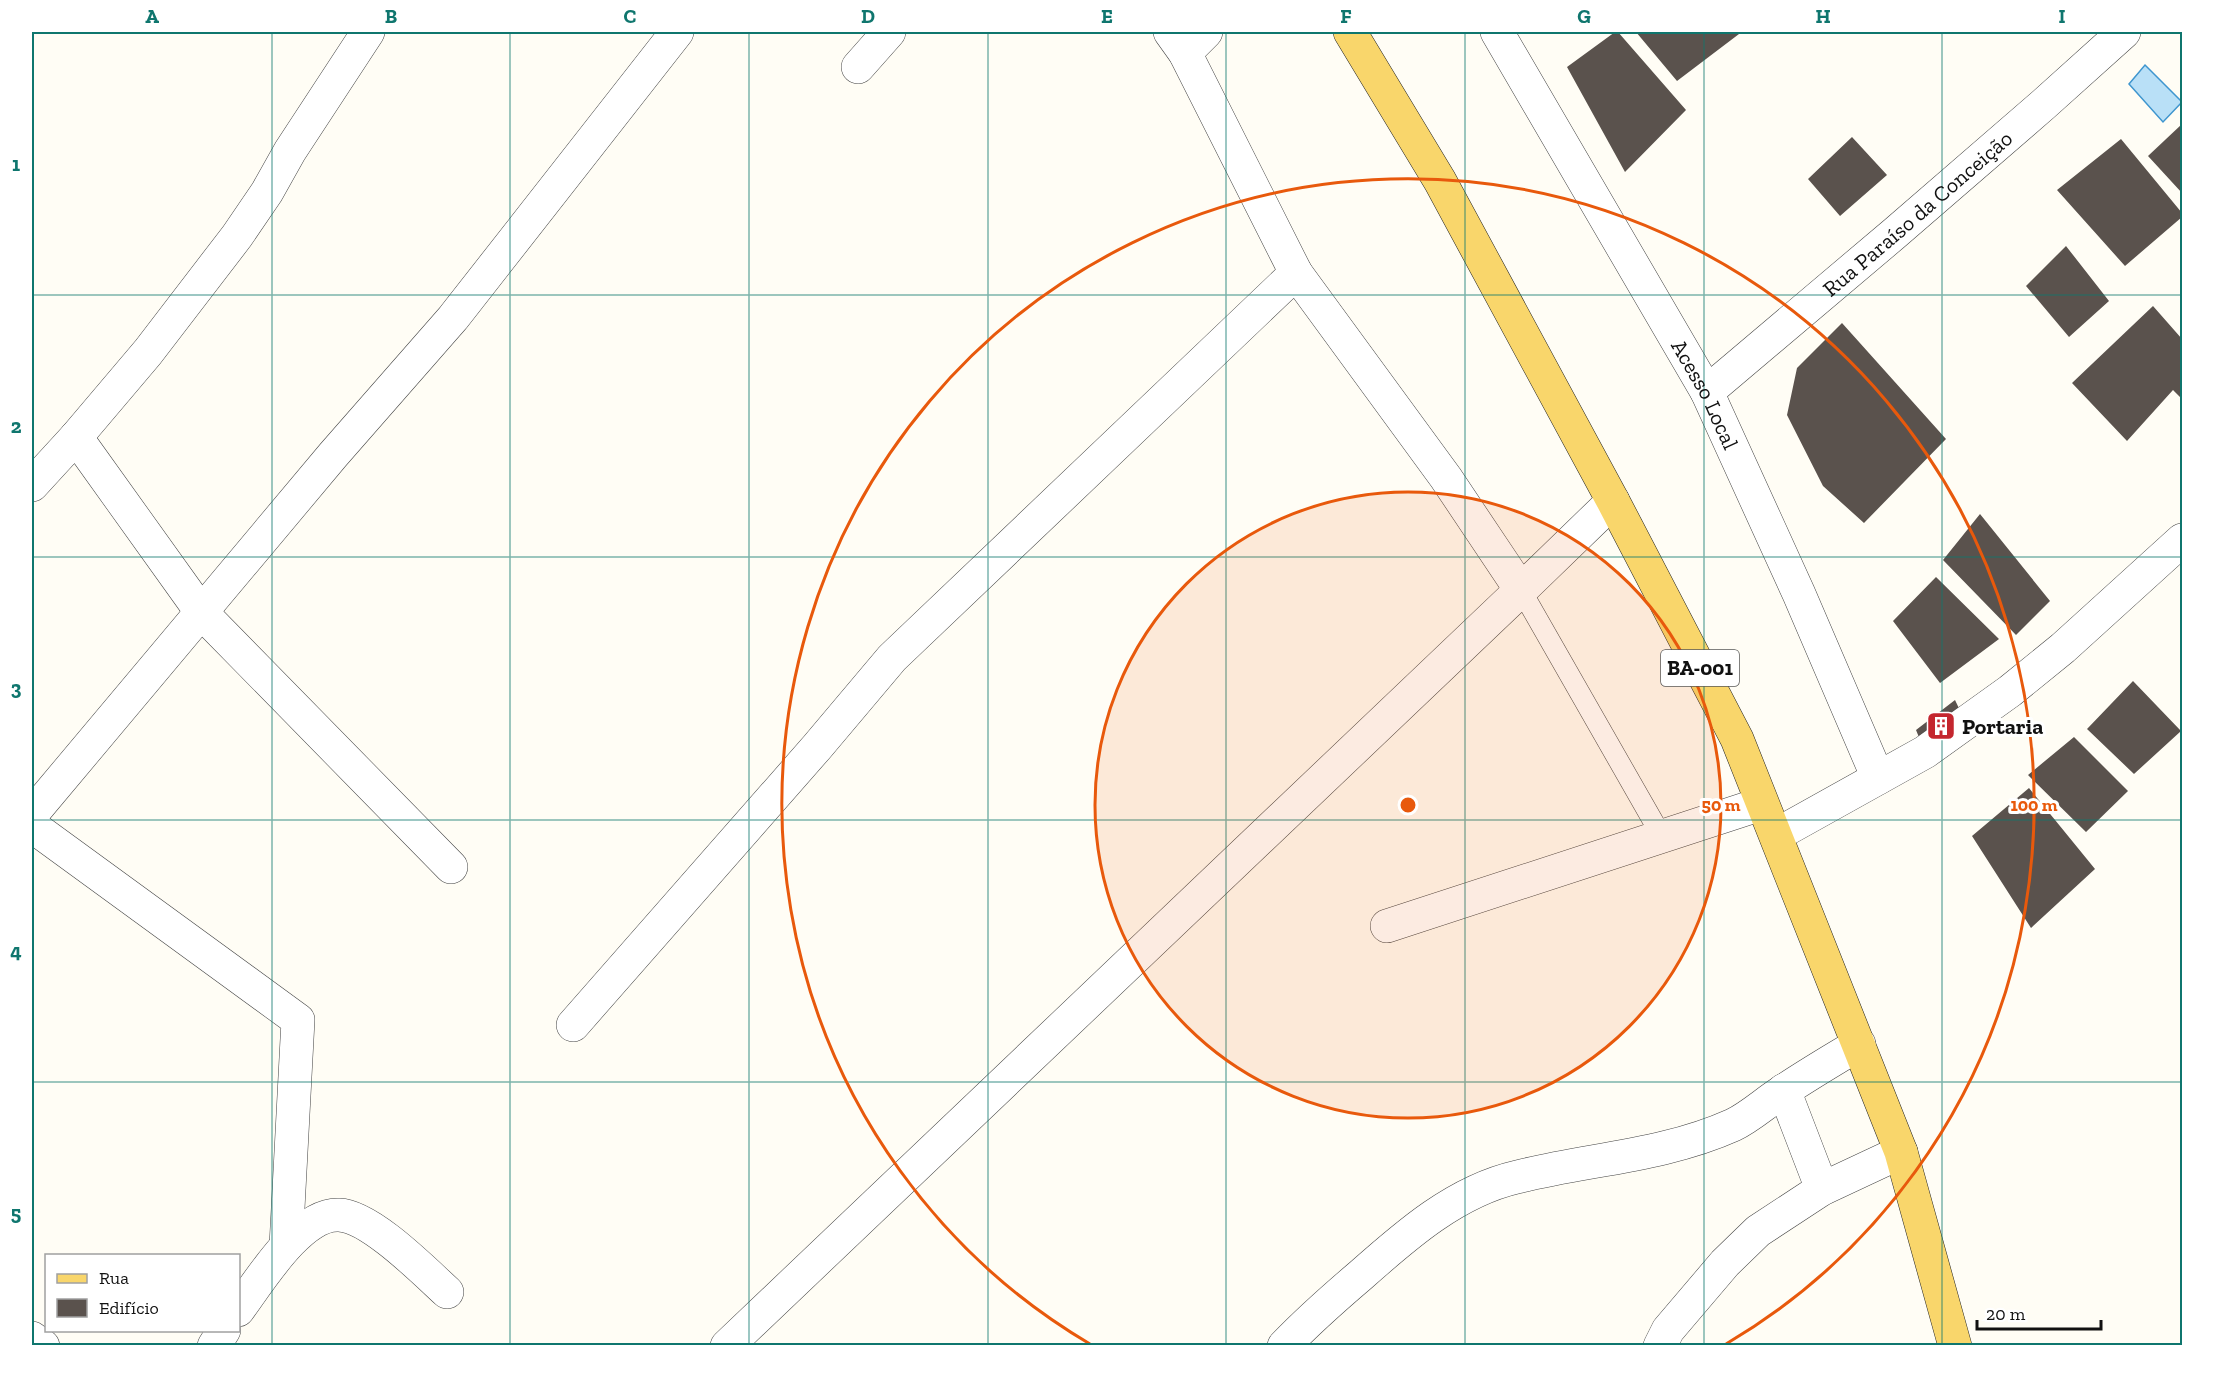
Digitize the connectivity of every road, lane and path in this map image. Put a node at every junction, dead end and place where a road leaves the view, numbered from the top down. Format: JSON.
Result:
{"nodes":[{"id":1,"x":368,"y":32,"type":"edge"},
{"id":2,"x":677,"y":32,"type":"edge"},
{"id":3,"x":889,"y":32,"type":"edge"},
{"id":4,"x":1350,"y":32,"type":"edge"},
{"id":5,"x":1497,"y":32,"type":"edge"},
{"id":6,"x":2124,"y":32,"type":"edge"},
{"id":7,"x":1187,"y":39,"type":"edge"},
{"id":8,"x":858,"y":67,"type":"dead end"},
{"id":9,"x":1296,"y":273,"type":"junction"},
{"id":10,"x":1707,"y":392,"type":"junction"},
{"id":11,"x":76,"y":437,"type":"junction"},
{"id":12,"x":32,"y":485,"type":"edge"},
{"id":13,"x":1613,"y":501,"type":"junction"},
{"id":14,"x":2182,"y":540,"type":"edge"},
{"id":15,"x":1521,"y":590,"type":"junction"},
{"id":16,"x":202,"y":613,"type":"junction"},
{"id":17,"x":1878,"y":778,"type":"junction"},
{"id":18,"x":1761,"y":804,"type":"junction"},
{"id":19,"x":32,"y":814,"type":"edge"},
{"id":20,"x":32,"y":826,"type":"edge"},
{"id":21,"x":1661,"y":835,"type":"junction"},
{"id":22,"x":1776,"y":835,"type":"junction"},
{"id":23,"x":452,"y":867,"type":"dead end"},
{"id":24,"x":1387,"y":926,"type":"dead end"},
{"id":25,"x":573,"y":1025,"type":"dead end"},
{"id":26,"x":1859,"y":1044,"type":"junction"},
{"id":27,"x":1784,"y":1090,"type":"junction"},
{"id":28,"x":1901,"y":1152,"type":"junction"},
{"id":29,"x":1822,"y":1189,"type":"junction"},
{"id":30,"x":286,"y":1246,"type":"junction"},
{"id":31,"x":447,"y":1292,"type":"dead end"},
{"id":32,"x":240,"y":1308,"type":"edge"},
{"id":33,"x":223,"y":1332,"type":"edge"},
{"id":34,"x":32,"y":1338,"type":"edge"},
{"id":35,"x":43,"y":1346,"type":"edge"},
{"id":36,"x":214,"y":1346,"type":"edge"},
{"id":37,"x":727,"y":1346,"type":"edge"},
{"id":38,"x":1284,"y":1346,"type":"edge"},
{"id":39,"x":1660,"y":1346,"type":"edge"},
{"id":40,"x":1955,"y":1346,"type":"edge"}],
"edges":[{"from":1,"to":11,"type":"street"},
{"from":2,"to":16,"type":"street"},
{"from":3,"to":8,"type":"street"},
{"from":4,"to":13,"type":"main road","number":"BA-001"},
{"from":5,"to":10,"type":"street","name":"Acesso Local"},
{"from":6,"to":10,"type":"street","name":"Rua Paraíso da Conceição"},
{"from":7,"to":9,"type":"street"},
{"from":9,"to":15,"type":"street"},
{"from":9,"to":25,"type":"street"},
{"from":10,"to":17,"type":"street","name":"Acesso Local"},
{"from":11,"to":12,"type":"street"},
{"from":11,"to":16,"type":"street"},
{"from":13,"to":15,"type":"street"},
{"from":13,"to":18,"type":"main road","number":"BA-001"},
{"from":14,"to":17,"type":"street"},
{"from":15,"to":21,"type":"lane"},
{"from":15,"to":37,"type":"street"},
{"from":16,"to":19,"type":"street"},
{"from":16,"to":23,"type":"street"},
{"from":17,"to":22,"type":"street"},
{"from":18,"to":21,"type":"street"},
{"from":18,"to":22,"type":"main road","number":"BA-001"},
{"from":20,"to":30,"type":"street"},
{"from":21,"to":24,"type":"street"},
{"from":22,"to":26,"type":"main road","number":"BA-001"},
{"from":26,"to":27,"type":"street"},
{"from":26,"to":28,"type":"main road","number":"BA-001"},
{"from":27,"to":29,"type":"street"},
{"from":27,"to":38,"type":"street"},
{"from":28,"to":29,"type":"street"},
{"from":28,"to":40,"type":"main road","number":"BA-001"},
{"from":29,"to":39,"type":"street"},
{"from":30,"to":31,"type":"street"},
{"from":30,"to":32,"type":"street"},
{"from":33,"to":36,"type":"street"},
{"from":34,"to":35,"type":"street"}]}
